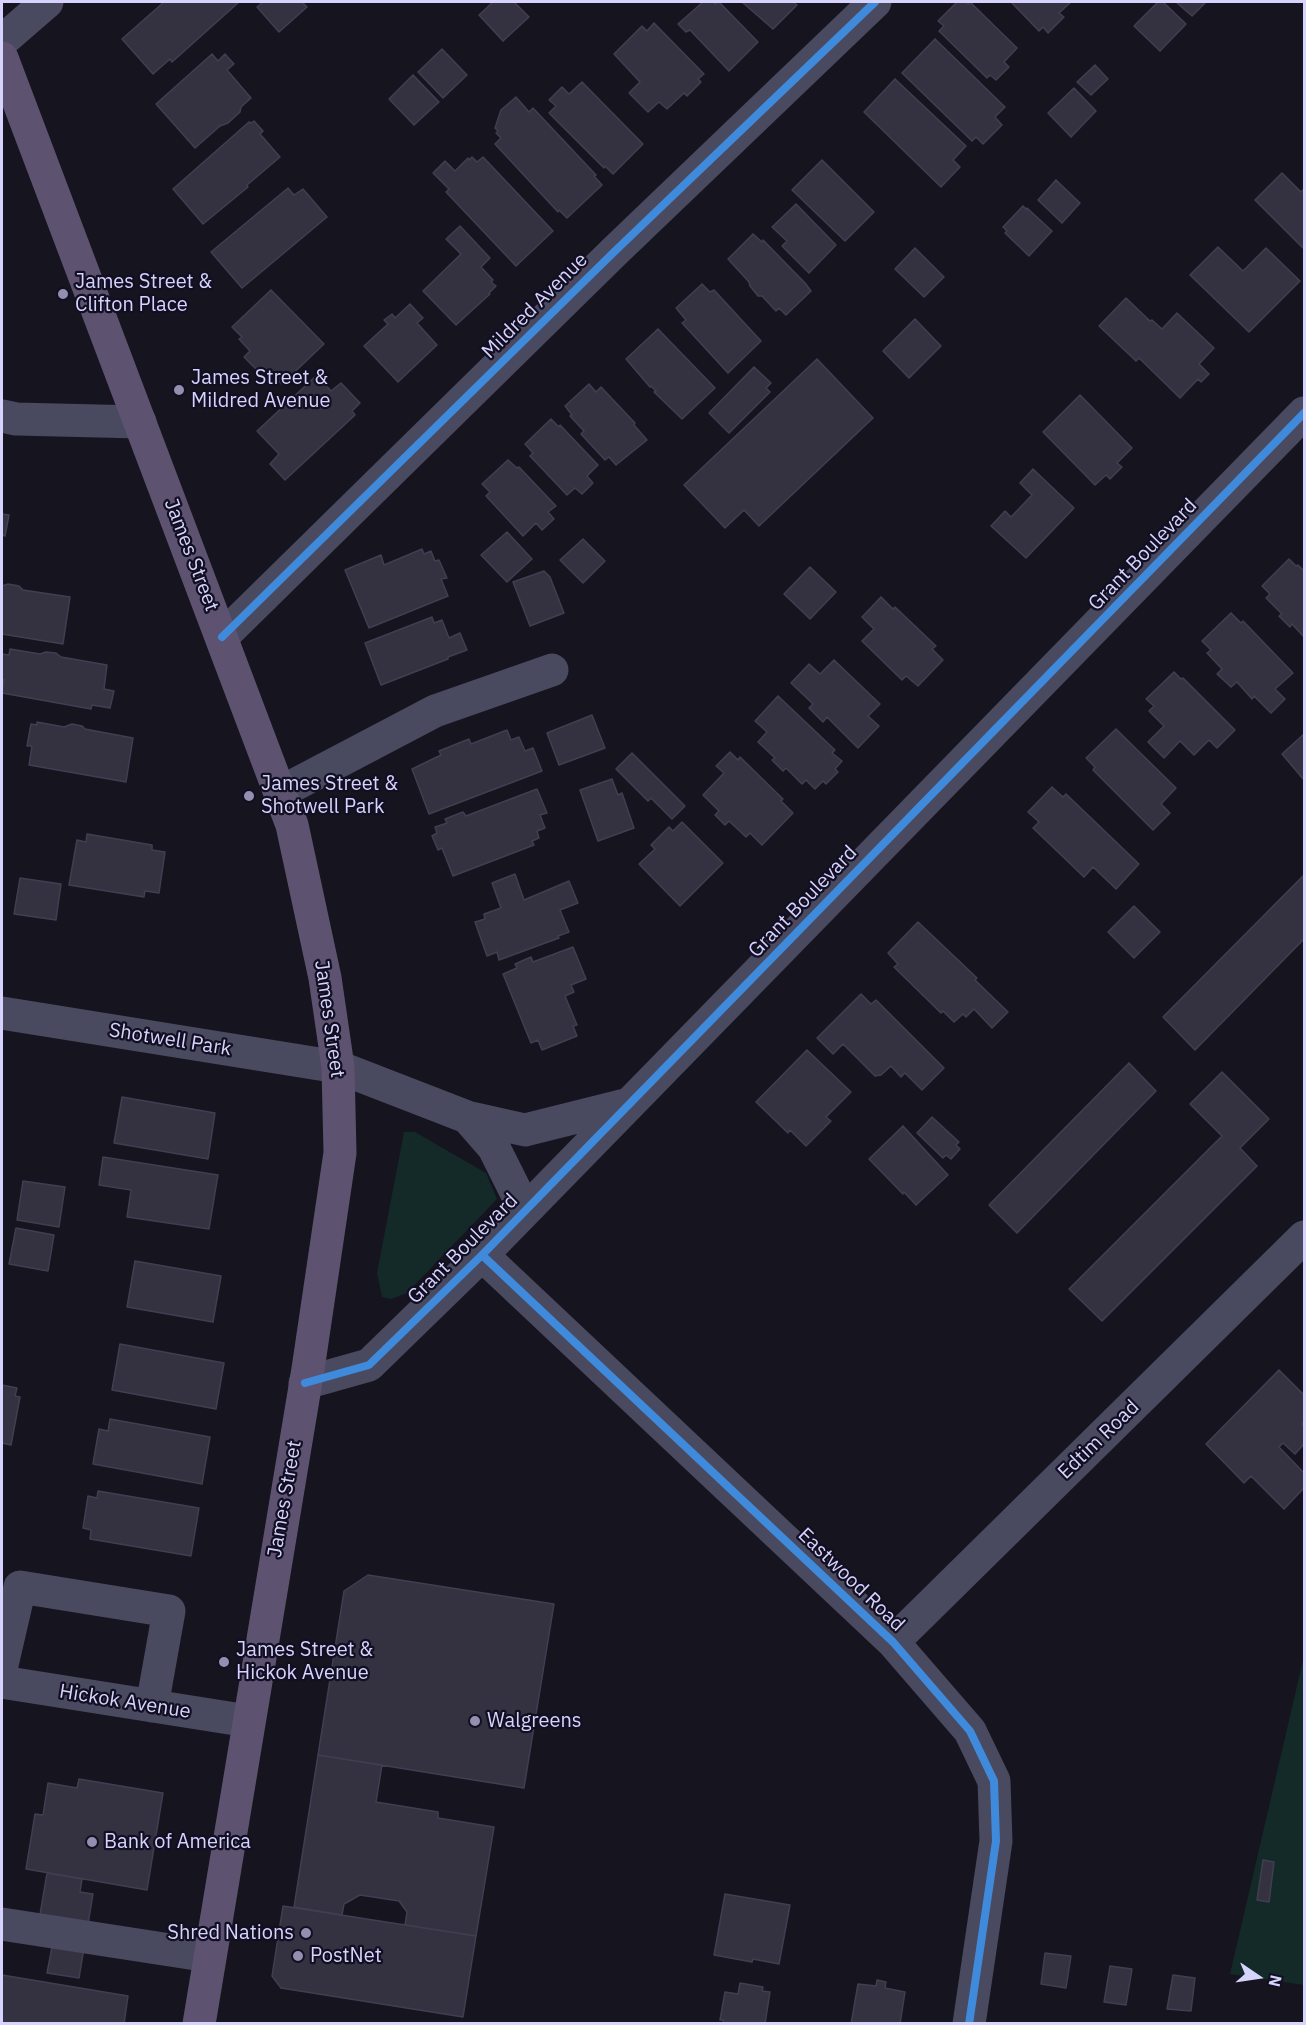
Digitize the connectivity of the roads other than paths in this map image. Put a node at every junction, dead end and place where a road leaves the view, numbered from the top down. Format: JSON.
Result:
{"nodes":[{"id":1,"x":47,"y":2,"type":"edge"},
{"id":2,"x":875,"y":2,"type":"edge"},
{"id":3,"x":2,"y":41,"type":"edge"},
{"id":4,"x":2,"y":58,"type":"edge"},
{"id":5,"x":1305,"y":413,"type":"edge"},
{"id":6,"x":2,"y":416,"type":"edge"},
{"id":7,"x":140,"y":422,"type":"junction"},
{"id":8,"x":222,"y":637,"type":"junction"},
{"id":9,"x":552,"y":670,"type":"dead end"},
{"id":10,"x":280,"y":792,"type":"junction"},
{"id":11,"x":2,"y":1012,"type":"edge"},
{"id":12,"x":338,"y":1067,"type":"junction"},
{"id":13,"x":628,"y":1104,"type":"junction"},
{"id":14,"x":466,"y":1117,"type":"junction"},
{"id":15,"x":525,"y":1210,"type":"junction"},
{"id":16,"x":1305,"y":1237,"type":"edge"},
{"id":17,"x":482,"y":1255,"type":"junction"},
{"id":18,"x":305,"y":1383,"type":"junction"},
{"id":19,"x":893,"y":1642,"type":"junction"},
{"id":20,"x":2,"y":1665,"type":"edge"},
{"id":21,"x":2,"y":1682,"type":"edge"},
{"id":22,"x":152,"y":1706,"type":"junction"},
{"id":23,"x":248,"y":1721,"type":"junction"},
{"id":24,"x":2,"y":1924,"type":"edge"},
{"id":25,"x":209,"y":1956,"type":"junction"},
{"id":26,"x":199,"y":2024,"type":"edge"},
{"id":27,"x":969,"y":2024,"type":"edge"}],
"edges":[{"from":1,"to":3,"type":"street"},
{"from":2,"to":8,"type":"street","name":"Mildred Avenue"},
{"from":4,"to":7,"type":"main road","name":"James Street"},
{"from":5,"to":13,"type":"street","name":"Grant Boulevard"},
{"from":6,"to":7,"type":"street"},
{"from":7,"to":8,"type":"main road","name":"James Street"},
{"from":8,"to":10,"type":"main road","name":"James Street"},
{"from":9,"to":10,"type":"street"},
{"from":10,"to":12,"type":"main road","name":"James Street"},
{"from":11,"to":12,"type":"street","name":"Shotwell Park"},
{"from":12,"to":14,"type":"street","name":"Shotwell Park"},
{"from":12,"to":18,"type":"main road","name":"James Street"},
{"from":13,"to":14,"type":"street","name":"Shotwell Park"},
{"from":13,"to":15,"type":"street","name":"Grant Boulevard"},
{"from":14,"to":15,"type":"street"},
{"from":15,"to":17,"type":"street","name":"Grant Boulevard"},
{"from":16,"to":19,"type":"street","name":"Edtim Road"},
{"from":17,"to":18,"type":"street","name":"Grant Boulevard"},
{"from":17,"to":19,"type":"street","name":"Eastwood Road"},
{"from":18,"to":23,"type":"main road","name":"James Street"},
{"from":19,"to":27,"type":"street","name":"Eastwood Road"},
{"from":20,"to":22,"type":"street"},
{"from":21,"to":22,"type":"street","name":"Hickok Avenue"},
{"from":22,"to":23,"type":"street","name":"Hickok Avenue"},
{"from":23,"to":25,"type":"main road","name":"James Street"},
{"from":24,"to":25,"type":"street"},
{"from":25,"to":26,"type":"main road","name":"James Street"}]}
